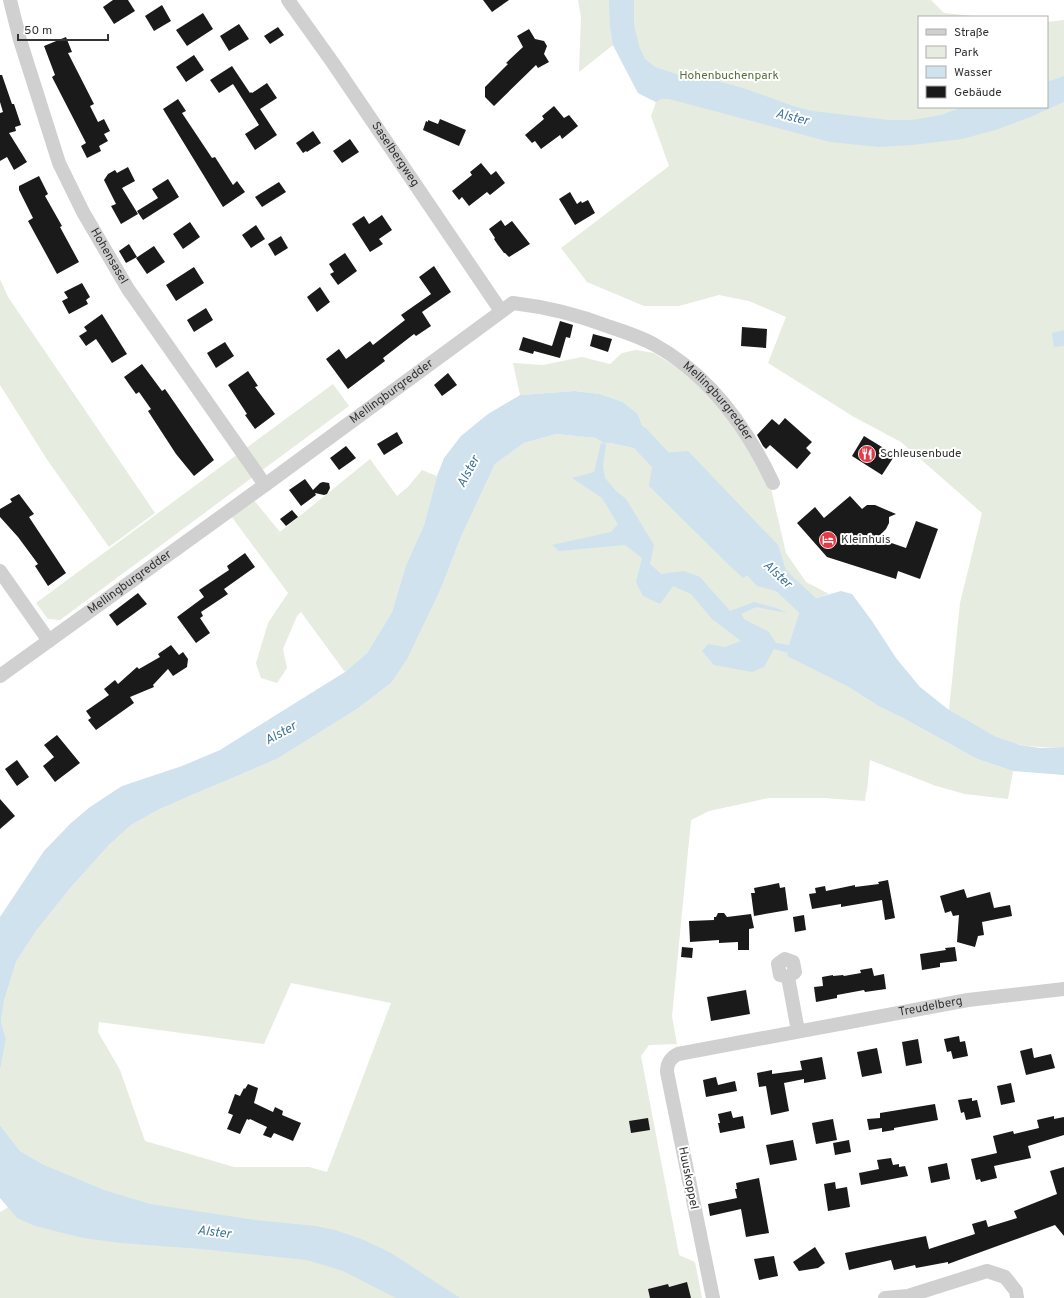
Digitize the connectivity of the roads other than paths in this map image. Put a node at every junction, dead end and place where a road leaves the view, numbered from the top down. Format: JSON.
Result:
{"nodes":[{"id":1,"x":10,"y":0,"type":"edge"},
{"id":2,"x":288,"y":0,"type":"edge"},
{"id":3,"x":501,"y":311,"type":"junction"},
{"id":4,"x":773,"y":483,"type":"dead end"},
{"id":5,"x":265,"y":485,"type":"junction"},
{"id":6,"x":0,"y":571,"type":"edge"},
{"id":7,"x":49,"y":641,"type":"junction"},
{"id":8,"x":0,"y":676,"type":"edge"},
{"id":9,"x":788,"y":977,"type":"dead end"},
{"id":10,"x":1064,"y":991,"type":"edge"},
{"id":11,"x":798,"y":1031,"type":"junction"},
{"id":12,"x":670,"y":1059,"type":"joint"},
{"id":13,"x":713,"y":1298,"type":"edge"},
{"id":14,"x":885,"y":1298,"type":"edge"},
{"id":15,"x":1017,"y":1298,"type":"edge"}],
"edges":[{"from":1,"to":5,"type":"street","name":"Hohensasel"},
{"from":2,"to":3,"type":"street","name":"Saselbergweg"},
{"from":3,"to":4,"type":"street","name":"Mellingburgredder"},
{"from":3,"to":5,"type":"street","name":"Mellingburgredder"},
{"from":5,"to":7,"type":"street","name":"Mellingburgredder"},
{"from":6,"to":7,"type":"street"},
{"from":7,"to":8,"type":"street","name":"Mellingburgredder"},
{"from":9,"to":11,"type":"street"},
{"from":10,"to":11,"type":"street","name":"Treudelberg"},
{"from":11,"to":12,"type":"street","name":"Treudelberg"},
{"from":12,"to":13,"type":"street","name":"Huuskoppel"},
{"from":14,"to":15,"type":"street"}]}
